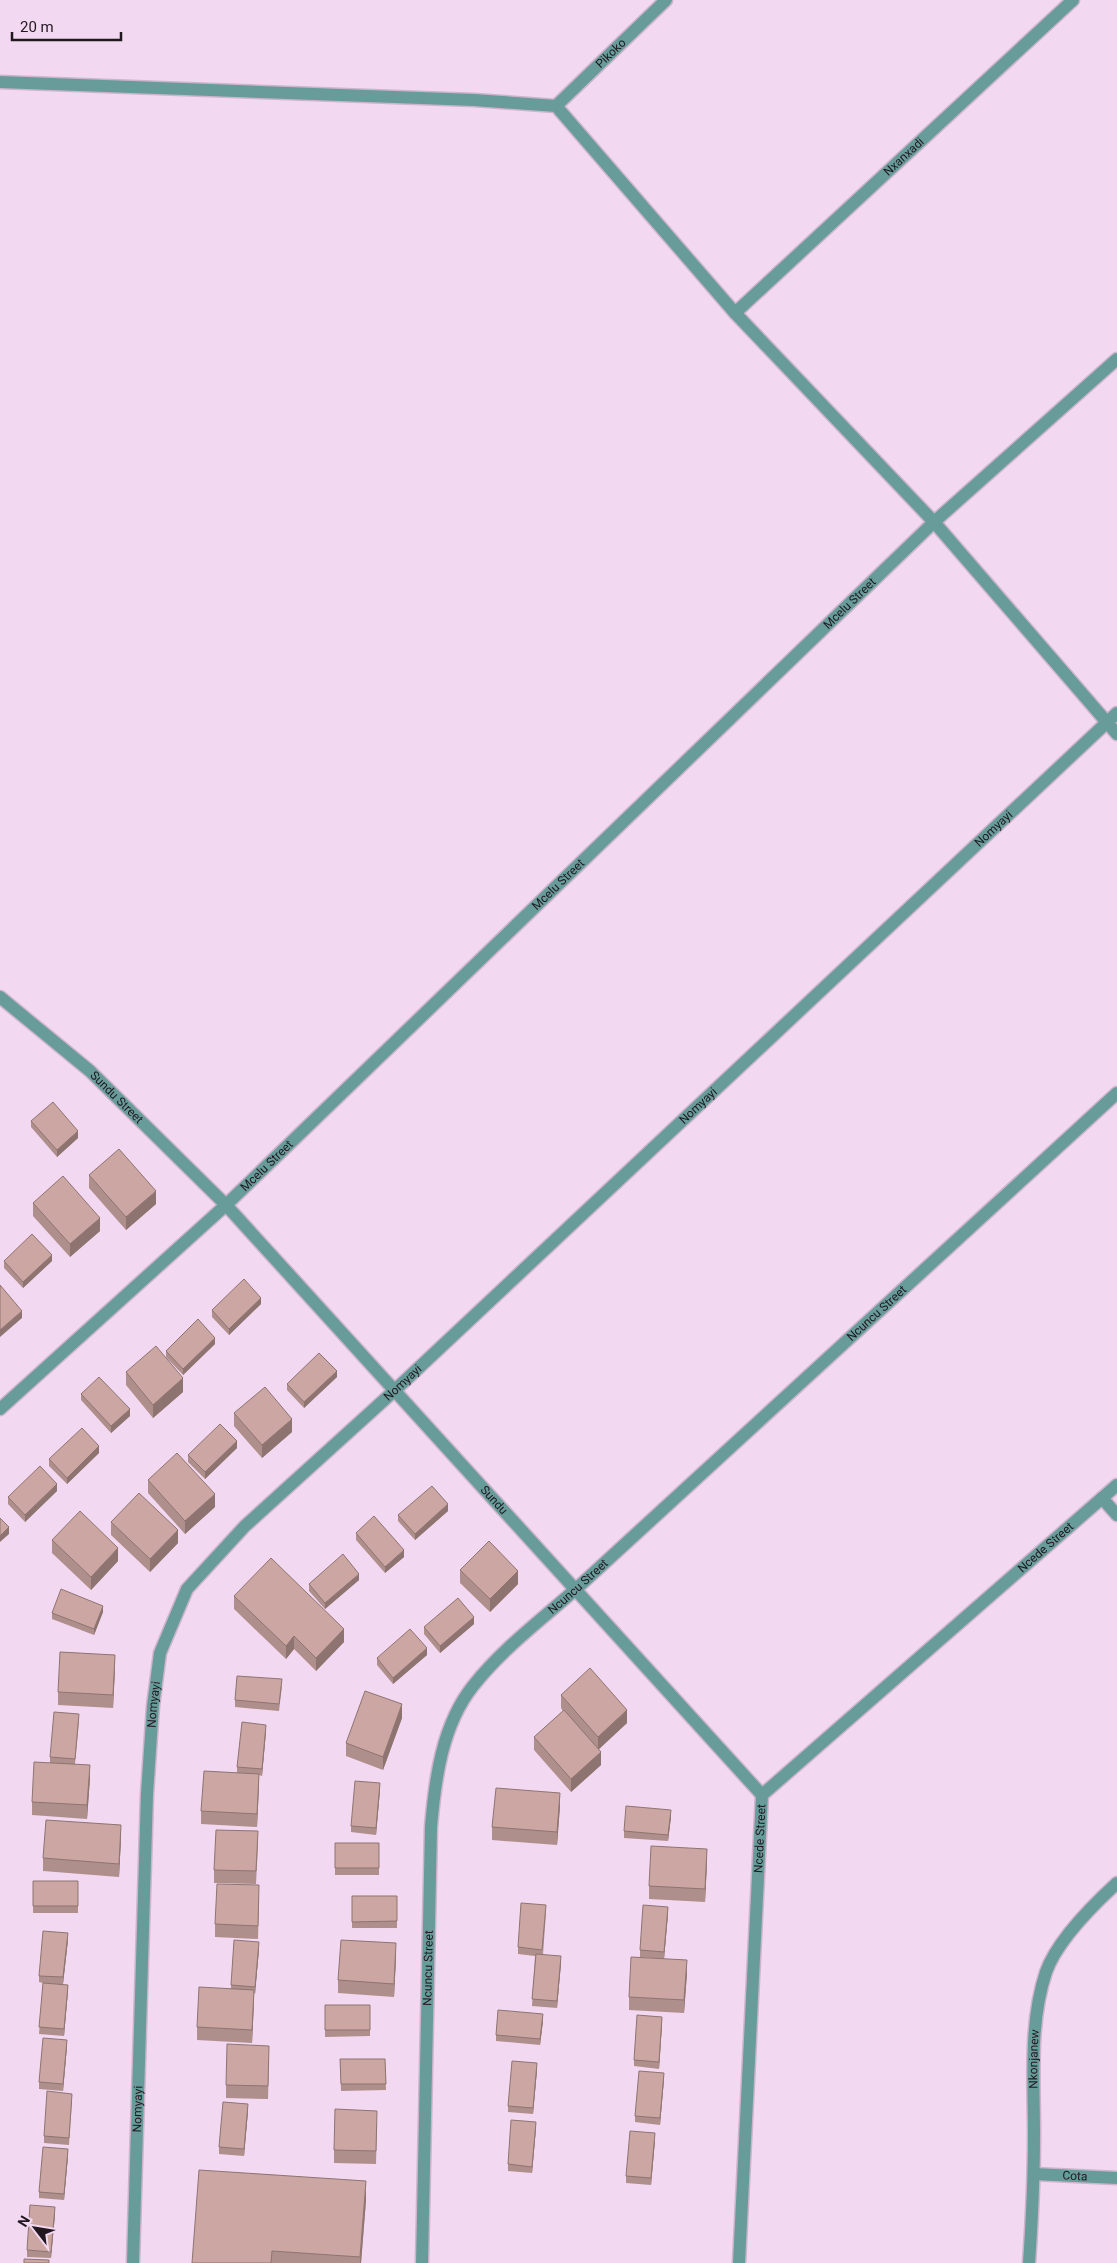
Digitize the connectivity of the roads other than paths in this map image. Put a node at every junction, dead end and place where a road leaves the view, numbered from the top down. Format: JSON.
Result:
{"nodes":[{"id":1,"x":666,"y":0,"type":"edge"},
{"id":2,"x":1073,"y":0,"type":"edge"},
{"id":3,"x":0,"y":82,"type":"edge"},
{"id":4,"x":556,"y":106,"type":"junction"},
{"id":5,"x":735,"y":313,"type":"junction"},
{"id":6,"x":1117,"y":359,"type":"edge"},
{"id":7,"x":934,"y":522,"type":"junction"},
{"id":8,"x":1117,"y":713,"type":"edge"},
{"id":9,"x":1107,"y":722,"type":"junction"},
{"id":10,"x":1117,"y":734,"type":"edge"},
{"id":11,"x":0,"y":997,"type":"edge"},
{"id":12,"x":1117,"y":1093,"type":"edge"},
{"id":13,"x":226,"y":1205,"type":"junction"},
{"id":14,"x":394,"y":1391,"type":"junction"},
{"id":15,"x":0,"y":1409,"type":"edge"},
{"id":16,"x":1117,"y":1485,"type":"edge"},
{"id":17,"x":1102,"y":1498,"type":"junction"},
{"id":18,"x":1117,"y":1515,"type":"edge"},
{"id":19,"x":576,"y":1589,"type":"junction"},
{"id":20,"x":762,"y":1795,"type":"junction"},
{"id":21,"x":1117,"y":1883,"type":"edge"},
{"id":22,"x":1034,"y":2174,"type":"junction"},
{"id":23,"x":1117,"y":2178,"type":"edge"},
{"id":24,"x":133,"y":2263,"type":"edge"},
{"id":25,"x":422,"y":2263,"type":"edge"},
{"id":26,"x":739,"y":2263,"type":"edge"},
{"id":27,"x":1029,"y":2263,"type":"edge"}],
"edges":[{"from":1,"to":4,"type":"street","name":"Pikoko"},
{"from":2,"to":5,"type":"street","name":"Nxanxadi"},
{"from":3,"to":4,"type":"street"},
{"from":4,"to":5,"type":"street"},
{"from":5,"to":7,"type":"street"},
{"from":6,"to":7,"type":"street","name":"Mcelu Street"},
{"from":7,"to":9,"type":"street"},
{"from":7,"to":13,"type":"street","name":"Mcelu Street"},
{"from":8,"to":9,"type":"street","name":"Nomyayi"},
{"from":9,"to":10,"type":"street"},
{"from":9,"to":14,"type":"street","name":"Nomyayi"},
{"from":11,"to":13,"type":"street","name":"Sundu Street"},
{"from":12,"to":19,"type":"street","name":"Ncuncu Street"},
{"from":13,"to":14,"type":"street","name":"Sundu"},
{"from":13,"to":15,"type":"street","name":"Mcelu Street"},
{"from":14,"to":19,"type":"street","name":"Sundu"},
{"from":14,"to":24,"type":"street","name":"Nomyayi"},
{"from":16,"to":17,"type":"street","name":"Ncede Street"},
{"from":17,"to":18,"type":"street"},
{"from":17,"to":20,"type":"street","name":"Ncede Street"},
{"from":19,"to":20,"type":"street","name":"Sundu"},
{"from":19,"to":25,"type":"street","name":"Ncuncu Street"},
{"from":20,"to":26,"type":"street","name":"Ncede Street"},
{"from":21,"to":22,"type":"street","name":"Nkonjanew"},
{"from":22,"to":23,"type":"street","name":"Cota"},
{"from":22,"to":27,"type":"street","name":"Nkonjanew"}]}
